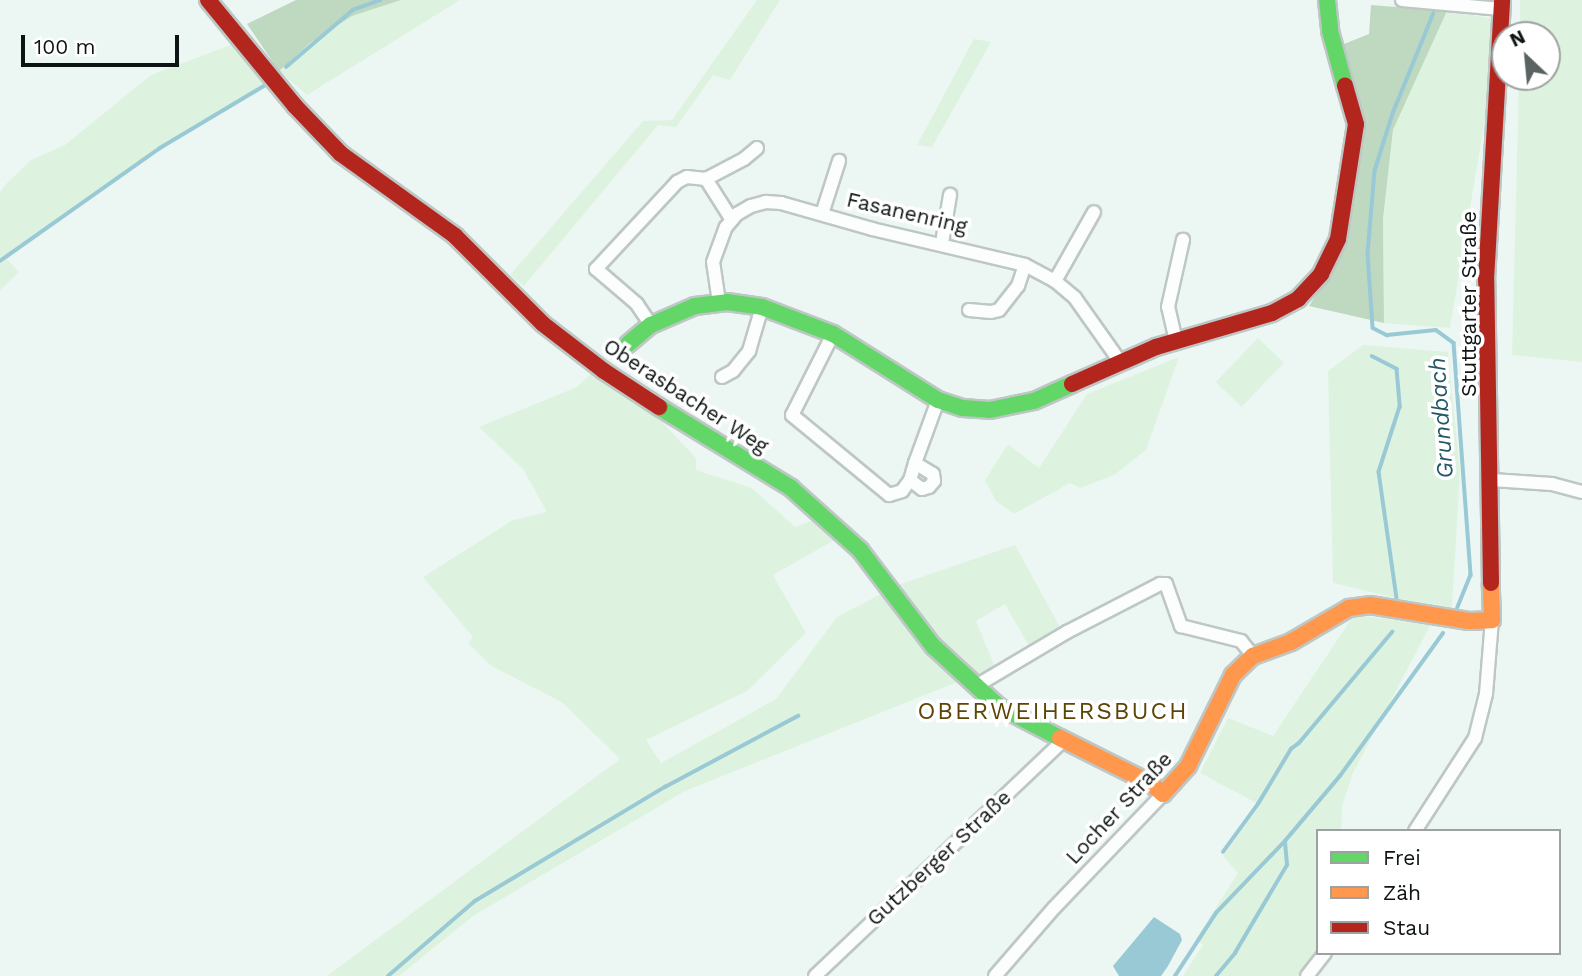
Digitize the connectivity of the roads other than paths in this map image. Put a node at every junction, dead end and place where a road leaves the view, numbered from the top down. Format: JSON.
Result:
{"nodes":[{"id":1,"x":208,"y":0,"type":"edge"},
{"id":2,"x":1327,"y":0,"type":"edge"},
{"id":3,"x":1402,"y":0,"type":"edge"},
{"id":4,"x":1501,"y":5,"type":"edge"},
{"id":5,"x":757,"y":148,"type":"dead end"},
{"id":6,"x":839,"y":161,"type":"dead end"},
{"id":7,"x":706,"y":179,"type":"junction"},
{"id":8,"x":950,"y":195,"type":"dead end"},
{"id":9,"x":1094,"y":212,"type":"dead end"},
{"id":10,"x":822,"y":214,"type":"junction"},
{"id":11,"x":732,"y":220,"type":"junction"},
{"id":12,"x":1183,"y":240,"type":"dead end"},
{"id":13,"x":942,"y":243,"type":"junction"},
{"id":14,"x":1024,"y":265,"type":"junction"},
{"id":15,"x":1055,"y":281,"type":"junction"},
{"id":16,"x":719,"y":302,"type":"junction"},
{"id":17,"x":761,"y":307,"type":"junction"},
{"id":18,"x":969,"y":310,"type":"dead end"},
{"id":19,"x":651,"y":325,"type":"junction"},
{"id":20,"x":833,"y":334,"type":"junction"},
{"id":21,"x":1176,"y":341,"type":"junction"},
{"id":22,"x":628,"y":344,"type":"dead end"},
{"id":23,"x":1121,"y":363,"type":"junction"},
{"id":24,"x":722,"y":377,"type":"dead end"},
{"id":25,"x":938,"y":400,"type":"junction"},
{"id":26,"x":915,"y":464,"type":"junction"},
{"id":27,"x":909,"y":480,"type":"junction"},
{"id":28,"x":1492,"y":480,"type":"junction"},
{"id":29,"x":1582,"y":492,"type":"edge"},
{"id":30,"x":1492,"y":620,"type":"junction"},
{"id":31,"x":1253,"y":656,"type":"junction"},
{"id":32,"x":976,"y":686,"type":"junction"},
{"id":33,"x":1063,"y":741,"type":"junction"},
{"id":34,"x":1163,"y":794,"type":"junction"},
{"id":35,"x":1416,"y":829,"type":"edge"},
{"id":36,"x":1323,"y":955,"type":"edge"},
{"id":37,"x":815,"y":976,"type":"edge"},
{"id":38,"x":995,"y":976,"type":"edge"},
{"id":39,"x":1307,"y":976,"type":"edge"}],
"edges":[{"from":1,"to":32,"type":"street","name":"Oberasbacher Weg"},
{"from":2,"to":21,"type":"street"},
{"from":3,"to":4,"type":"street"},
{"from":4,"to":28,"type":"street","name":"Stuttgarter Straße"},
{"from":5,"to":7,"type":"street"},
{"from":6,"to":10,"type":"street"},
{"from":7,"to":11,"type":"street"},
{"from":7,"to":19,"type":"street"},
{"from":8,"to":13,"type":"street"},
{"from":9,"to":15,"type":"street"},
{"from":10,"to":11,"type":"street","name":"Fasanenring"},
{"from":10,"to":13,"type":"street","name":"Fasanenring"},
{"from":11,"to":16,"type":"street"},
{"from":12,"to":21,"type":"street"},
{"from":13,"to":14,"type":"street","name":"Fasanenring"},
{"from":14,"to":15,"type":"street","name":"Fasanenring"},
{"from":14,"to":18,"type":"street"},
{"from":15,"to":23,"type":"street","name":"Fasanenring"},
{"from":16,"to":17,"type":"street"},
{"from":16,"to":19,"type":"street"},
{"from":17,"to":20,"type":"street"},
{"from":17,"to":24,"type":"street"},
{"from":19,"to":22,"type":"street"},
{"from":20,"to":25,"type":"street"},
{"from":20,"to":27,"type":"street"},
{"from":21,"to":23,"type":"street"},
{"from":23,"to":25,"type":"street"},
{"from":25,"to":26,"type":"street"},
{"from":26,"to":27,"type":"street"},
{"from":26,"to":27,"type":"street"},
{"from":28,"to":29,"type":"street"},
{"from":28,"to":30,"type":"street","name":"Stuttgarter Straße"},
{"from":30,"to":31,"type":"street","name":"Locher Straße"},
{"from":30,"to":35,"type":"street","name":"Stuttgarter Straße"},
{"from":31,"to":32,"type":"street"},
{"from":31,"to":34,"type":"street","name":"Locher Straße"},
{"from":32,"to":33,"type":"street","name":"Oberasbacher Weg"},
{"from":33,"to":34,"type":"street","name":"Oberasbacher Weg"},
{"from":33,"to":37,"type":"street","name":"Gutzberger Straße"},
{"from":34,"to":38,"type":"street","name":"Locher Straße"},
{"from":36,"to":39,"type":"street"}]}
